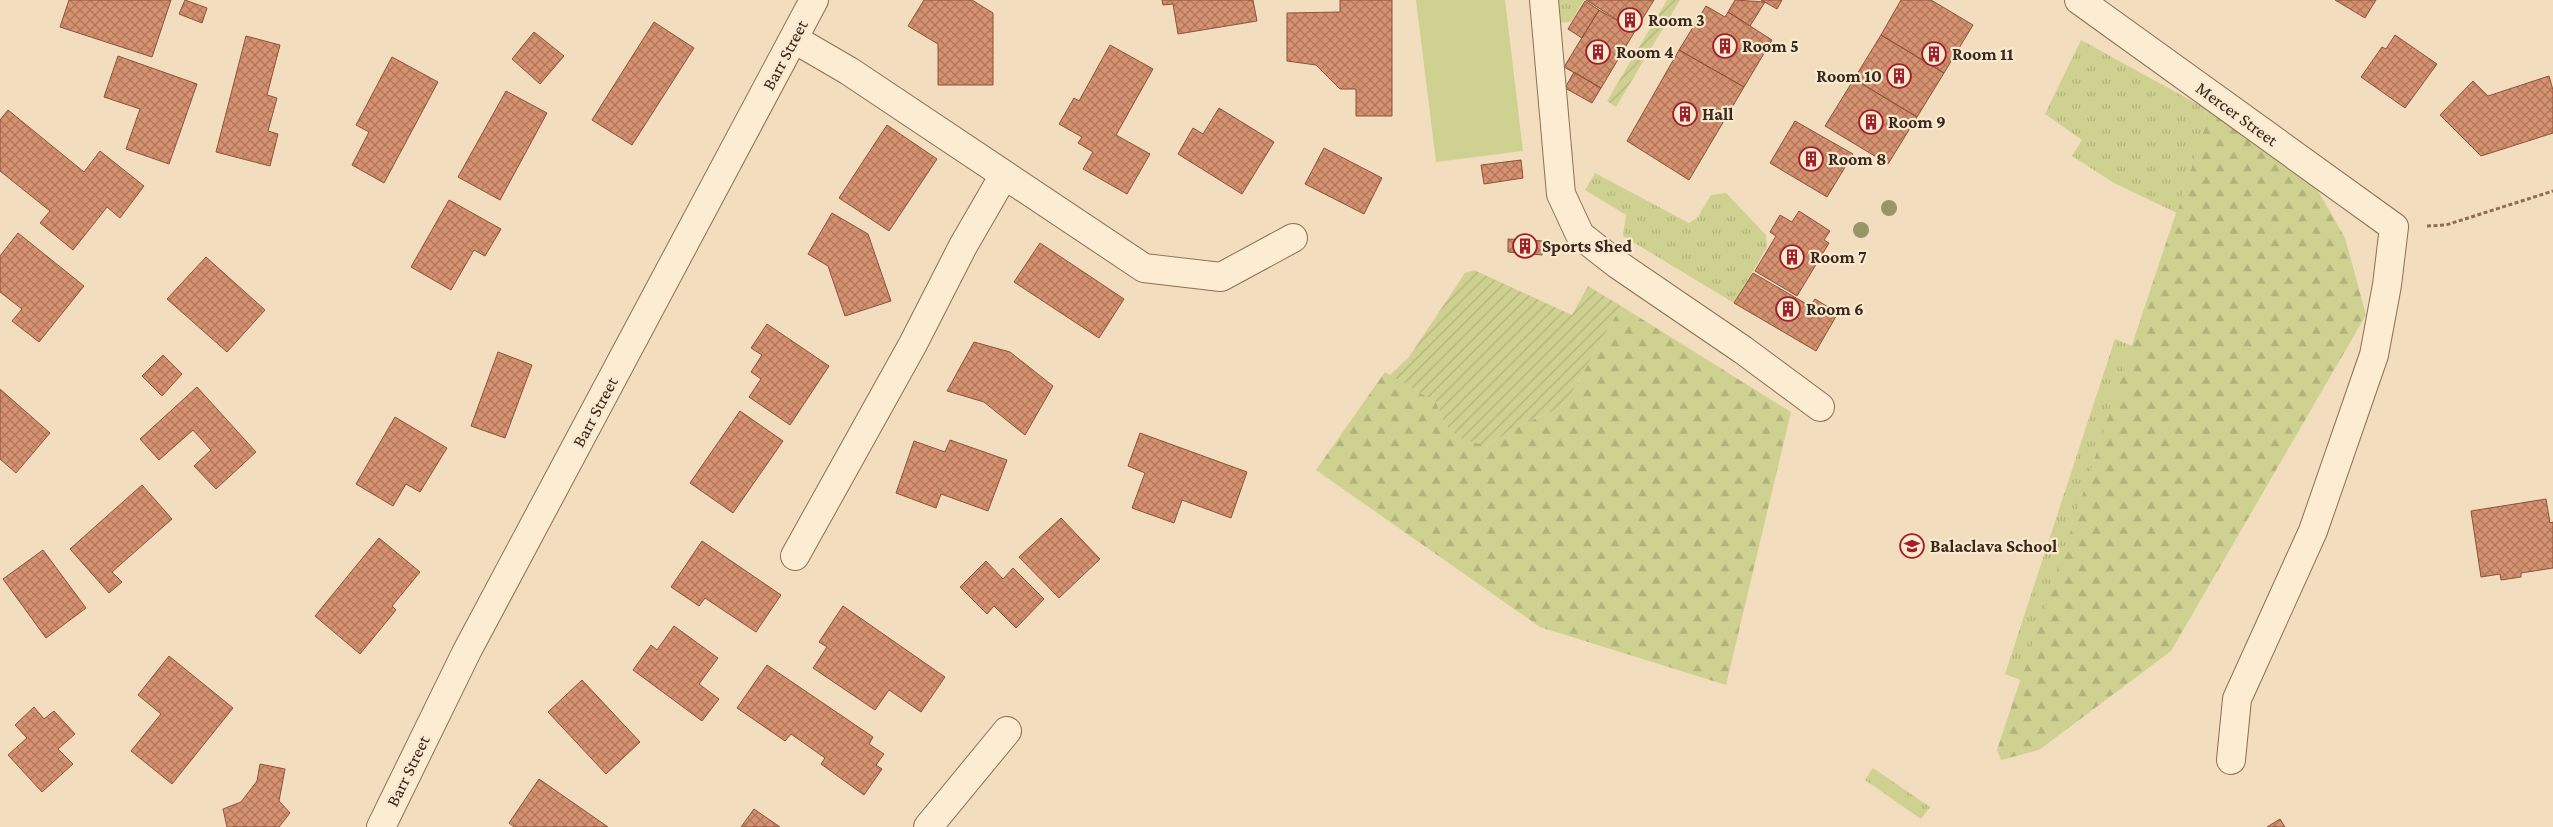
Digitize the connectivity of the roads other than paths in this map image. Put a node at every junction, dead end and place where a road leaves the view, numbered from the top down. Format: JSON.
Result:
{"nodes":[{"id":1,"x":814,"y":0,"type":"edge"},
{"id":2,"x":1544,"y":0,"type":"edge"},
{"id":3,"x":2080,"y":0,"type":"edge"},
{"id":4,"x":794,"y":39,"type":"junction"},
{"id":5,"x":1004,"y":175,"type":"junction"},
{"id":6,"x":1293,"y":238,"type":"dead end"},
{"id":7,"x":1820,"y":407,"type":"dead end"},
{"id":8,"x":795,"y":556,"type":"dead end"},
{"id":9,"x":1006,"y":731,"type":"dead end"},
{"id":10,"x":2231,"y":760,"type":"dead end"},
{"id":11,"x":381,"y":827,"type":"edge"},
{"id":12,"x":928,"y":827,"type":"edge"}],
"edges":[{"from":1,"to":4,"type":"street","name":"Barr Street"},
{"from":2,"to":7,"type":"street"},
{"from":3,"to":10,"type":"street","name":"Mercer Street"},
{"from":4,"to":5,"type":"street"},
{"from":4,"to":11,"type":"street","name":"Barr Street"},
{"from":5,"to":6,"type":"street"},
{"from":5,"to":8,"type":"street"},
{"from":9,"to":12,"type":"street"}]}
